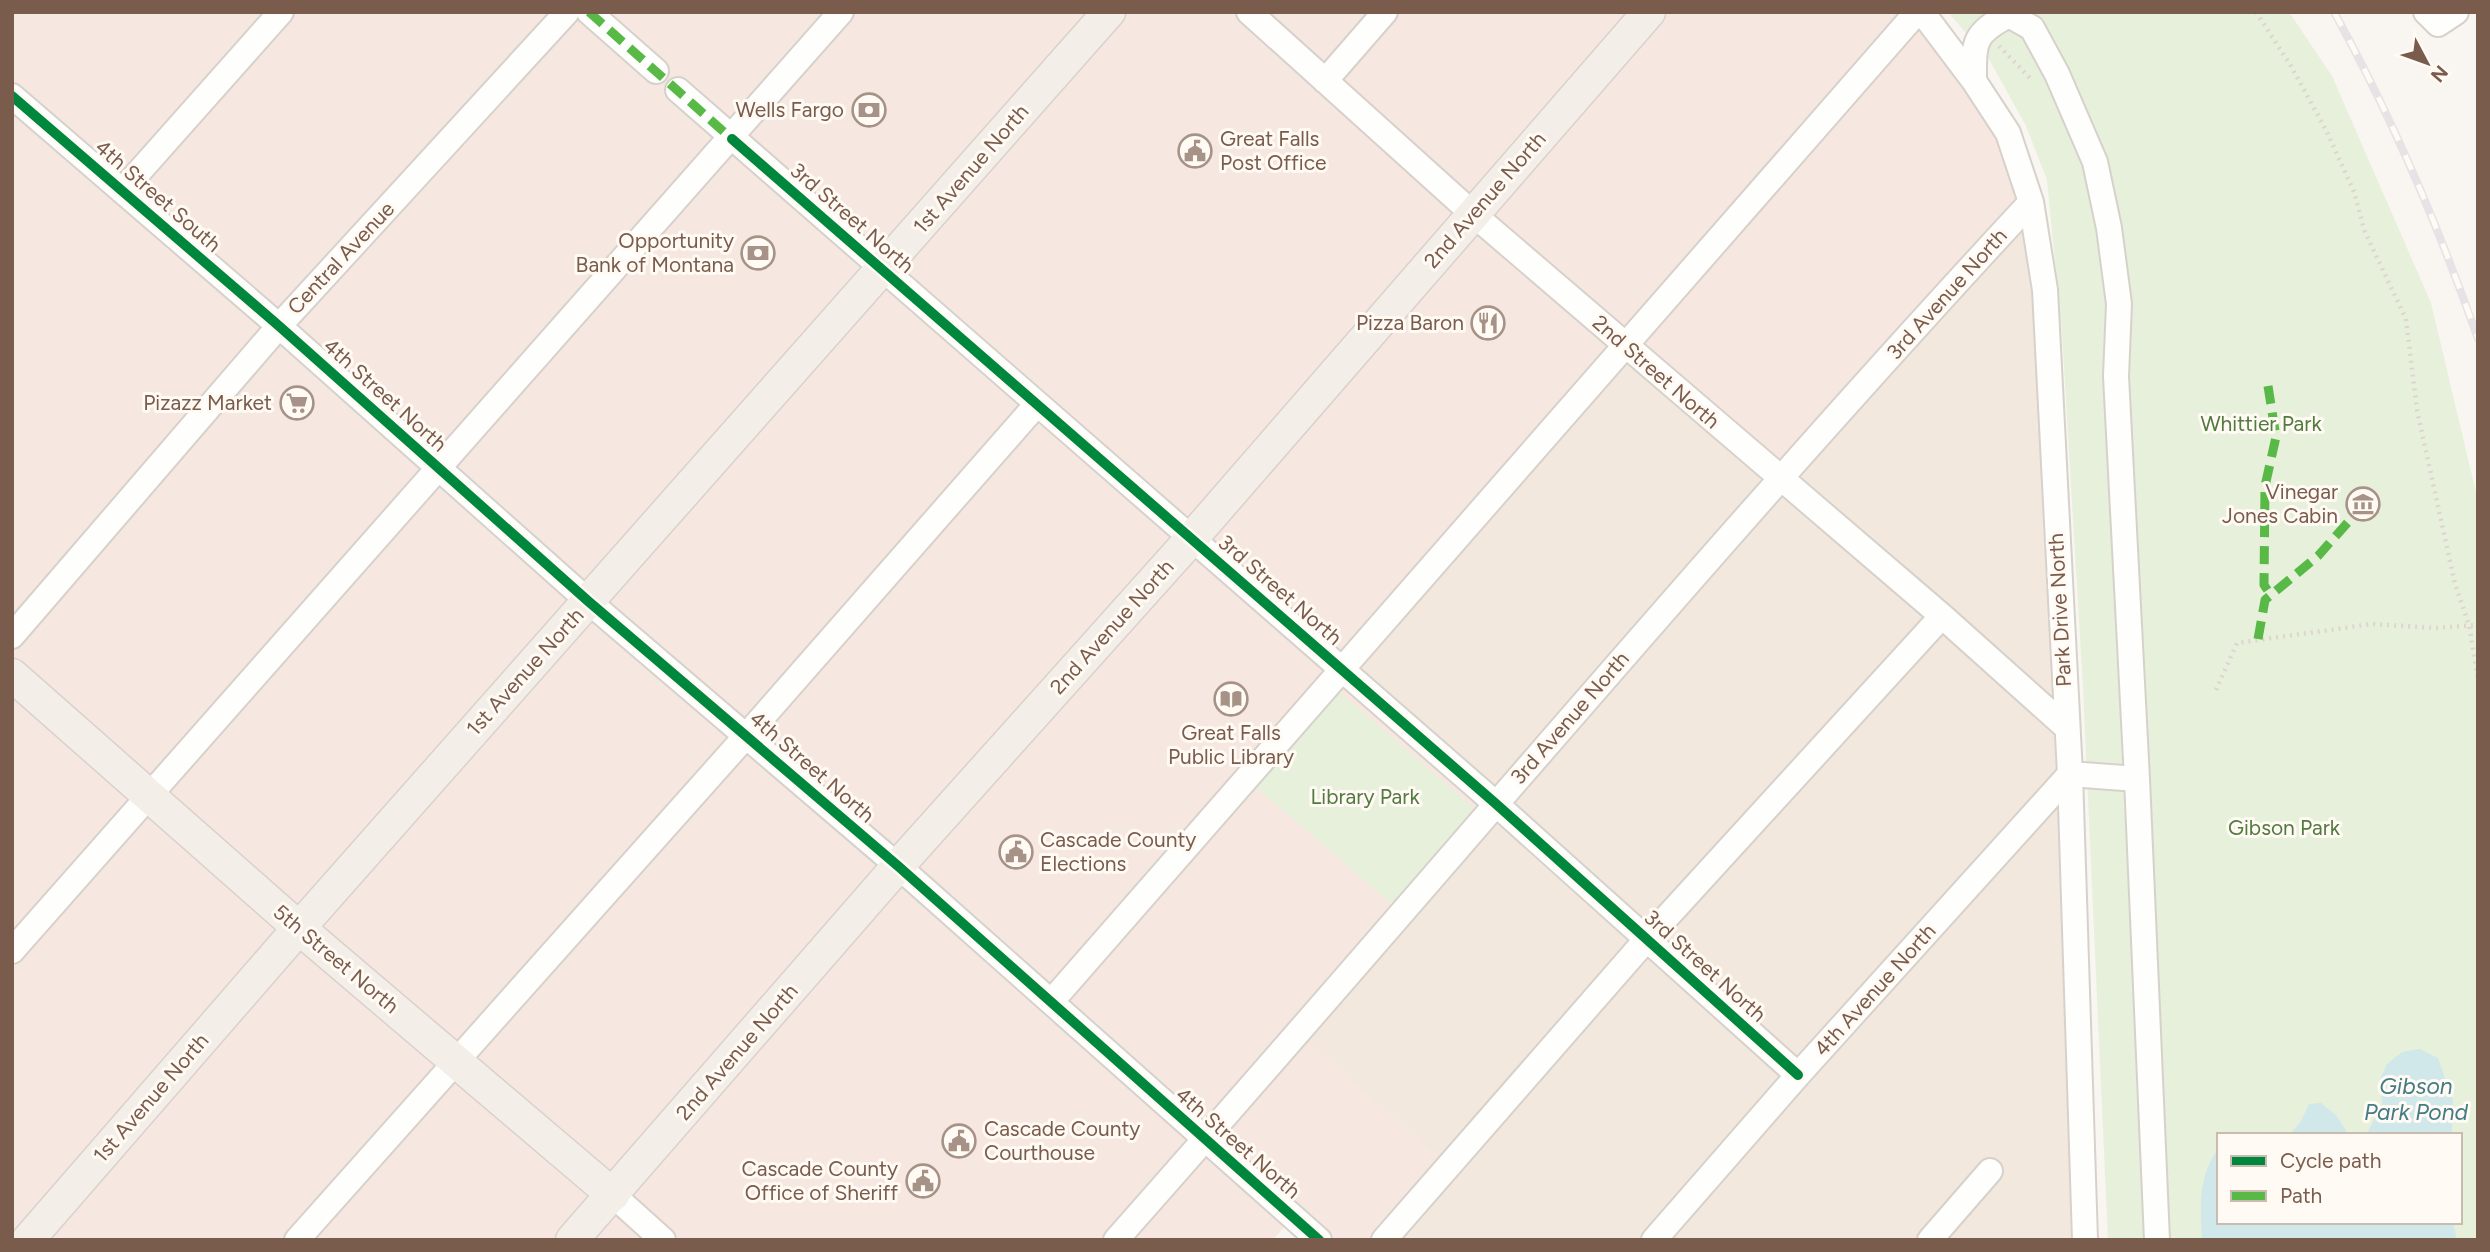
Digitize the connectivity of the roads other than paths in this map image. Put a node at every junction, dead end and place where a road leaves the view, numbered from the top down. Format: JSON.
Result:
{"nodes":[{"id":1,"x":281,"y":12,"type":"edge"},
{"id":2,"x":567,"y":12,"type":"edge"},
{"id":3,"x":589,"y":12,"type":"edge"},
{"id":4,"x":841,"y":12,"type":"edge"},
{"id":5,"x":1109,"y":12,"type":"edge"},
{"id":6,"x":1249,"y":12,"type":"edge"},
{"id":7,"x":1385,"y":12,"type":"edge"},
{"id":8,"x":1649,"y":12,"type":"edge"},
{"id":9,"x":1920,"y":12,"type":"edge"},
{"id":10,"x":2426,"y":12,"type":"edge"},
{"id":11,"x":2456,"y":12,"type":"edge"},
{"id":12,"x":656,"y":71,"type":"dead end"},
{"id":13,"x":1325,"y":81,"type":"junction"},
{"id":14,"x":1974,"y":81,"type":"junction"},
{"id":15,"x":677,"y":90,"type":"dead end"},
{"id":16,"x":12,"y":96,"type":"edge"},
{"id":17,"x":732,"y":139,"type":"junction"},
{"id":18,"x":122,"y":191,"type":"junction"},
{"id":19,"x":2031,"y":202,"type":"junction"},
{"id":20,"x":1473,"y":214,"type":"junction"},
{"id":21,"x":882,"y":269,"type":"junction"},
{"id":22,"x":279,"y":326,"type":"junction"},
{"id":23,"x":1625,"y":345,"type":"junction"},
{"id":24,"x":1037,"y":404,"type":"junction"},
{"id":25,"x":440,"y":469,"type":"junction"},
{"id":26,"x":1780,"y":480,"type":"junction"},
{"id":27,"x":1192,"y":538,"type":"junction"},
{"id":28,"x":588,"y":601,"type":"junction"},
{"id":29,"x":1942,"y":616,"type":"junction"},
{"id":30,"x":12,"y":636,"type":"edge"},
{"id":31,"x":1342,"y":669,"type":"junction"},
{"id":32,"x":12,"y":675,"type":"edge"},
{"id":33,"x":2066,"y":727,"type":"junction"},
{"id":34,"x":746,"y":736,"type":"junction"},
{"id":35,"x":2070,"y":774,"type":"junction"},
{"id":36,"x":2137,"y":779,"type":"junction"},
{"id":37,"x":148,"y":794,"type":"junction"},
{"id":38,"x":1495,"y":803,"type":"junction"},
{"id":39,"x":898,"y":866,"type":"junction"},
{"id":40,"x":299,"y":928,"type":"junction"},
{"id":41,"x":1646,"y":940,"type":"junction"},
{"id":42,"x":12,"y":951,"type":"edge"},
{"id":43,"x":1051,"y":1002,"type":"junction"},
{"id":44,"x":454,"y":1060,"type":"junction"},
{"id":45,"x":1798,"y":1074,"type":"junction"},
{"id":46,"x":1205,"y":1140,"type":"junction"},
{"id":47,"x":1990,"y":1171,"type":"dead end"},
{"id":48,"x":613,"y":1195,"type":"junction"},
{"id":49,"x":28,"y":1240,"type":"edge"},
{"id":50,"x":297,"y":1240,"type":"edge"},
{"id":51,"x":572,"y":1240,"type":"edge"},
{"id":52,"x":663,"y":1240,"type":"edge"},
{"id":53,"x":1116,"y":1240,"type":"edge"},
{"id":54,"x":1319,"y":1240,"type":"edge"},
{"id":55,"x":1384,"y":1240,"type":"edge"},
{"id":56,"x":1654,"y":1240,"type":"edge"},
{"id":57,"x":1930,"y":1240,"type":"edge"},
{"id":58,"x":2085,"y":1240,"type":"edge"},
{"id":59,"x":2157,"y":1240,"type":"edge"}],
"edges":[{"from":1,"to":18,"type":"street"},
{"from":2,"to":22,"type":"street","name":"Central Avenue"},
{"from":3,"to":12,"type":"street"},
{"from":4,"to":17,"type":"street"},
{"from":5,"to":21,"type":"main road","name":"1st Avenue North"},
{"from":6,"to":13,"type":"street","name":"2nd Street North"},
{"from":7,"to":13,"type":"street"},
{"from":8,"to":20,"type":"main road","name":"2nd Avenue North"},
{"from":9,"to":14,"type":"street","name":"Park Drive North"},
{"from":9,"to":23,"type":"street"},
{"from":10,"to":11,"type":"street"},
{"from":13,"to":20,"type":"street","name":"2nd Street North"},
{"from":14,"to":19,"type":"street","name":"Park Drive North"},
{"from":14,"to":36,"type":"street"},
{"from":15,"to":17,"type":"street","name":"3rd Street North"},
{"from":16,"to":18,"type":"street","name":"4th Street South"},
{"from":17,"to":21,"type":"street","name":"3rd Street North"},
{"from":17,"to":25,"type":"street"},
{"from":18,"to":22,"type":"street","name":"4th Street South"},
{"from":19,"to":26,"type":"street","name":"3rd Avenue North"},
{"from":19,"to":33,"type":"street","name":"Park Drive North"},
{"from":20,"to":23,"type":"street","name":"2nd Street North"},
{"from":20,"to":27,"type":"main road","name":"2nd Avenue North"},
{"from":21,"to":24,"type":"street","name":"3rd Street North"},
{"from":21,"to":28,"type":"main road","name":"1st Avenue North"},
{"from":22,"to":25,"type":"street","name":"4th Street North"},
{"from":22,"to":30,"type":"street","name":"Central Avenue"},
{"from":23,"to":26,"type":"street","name":"2nd Street North"},
{"from":23,"to":31,"type":"street"},
{"from":24,"to":27,"type":"street","name":"3rd Street North"},
{"from":24,"to":34,"type":"street"},
{"from":25,"to":28,"type":"street","name":"4th Street North"},
{"from":25,"to":37,"type":"street"},
{"from":26,"to":29,"type":"street","name":"2nd Street North"},
{"from":26,"to":38,"type":"street","name":"3rd Avenue North"},
{"from":27,"to":31,"type":"street","name":"3rd Street North"},
{"from":27,"to":39,"type":"main road","name":"2nd Avenue North"},
{"from":28,"to":34,"type":"street","name":"4th Street North"},
{"from":28,"to":40,"type":"main road","name":"1st Avenue North"},
{"from":29,"to":33,"type":"street","name":"2nd Street North"},
{"from":29,"to":41,"type":"street"},
{"from":31,"to":38,"type":"street","name":"3rd Street North"},
{"from":31,"to":43,"type":"street"},
{"from":32,"to":37,"type":"main road","name":"5th Street North"},
{"from":33,"to":35,"type":"street","name":"Park Drive North"},
{"from":34,"to":39,"type":"street","name":"4th Street North"},
{"from":34,"to":44,"type":"street"},
{"from":35,"to":36,"type":"street"},
{"from":35,"to":45,"type":"street","name":"4th Avenue North"},
{"from":35,"to":58,"type":"street","name":"Park Drive North"},
{"from":36,"to":59,"type":"street"},
{"from":37,"to":40,"type":"main road","name":"5th Street North"},
{"from":37,"to":42,"type":"street"},
{"from":38,"to":41,"type":"street","name":"3rd Street North"},
{"from":38,"to":46,"type":"street","name":"3rd Avenue North"},
{"from":39,"to":43,"type":"street","name":"4th Street North"},
{"from":39,"to":48,"type":"main road","name":"2nd Avenue North"},
{"from":40,"to":44,"type":"main road","name":"5th Street North"},
{"from":40,"to":49,"type":"main road","name":"1st Avenue North"},
{"from":41,"to":45,"type":"street","name":"3rd Street North"},
{"from":41,"to":55,"type":"street"},
{"from":43,"to":46,"type":"street","name":"4th Street North"},
{"from":44,"to":48,"type":"main road","name":"5th Street North"},
{"from":44,"to":50,"type":"street"},
{"from":45,"to":56,"type":"street","name":"4th Avenue North"},
{"from":46,"to":53,"type":"street","name":"3rd Avenue North"},
{"from":46,"to":54,"type":"street","name":"4th Street North"},
{"from":47,"to":57,"type":"street"},
{"from":48,"to":51,"type":"main road","name":"2nd Avenue North"},
{"from":48,"to":52,"type":"street","name":"5th Street North"}]}
